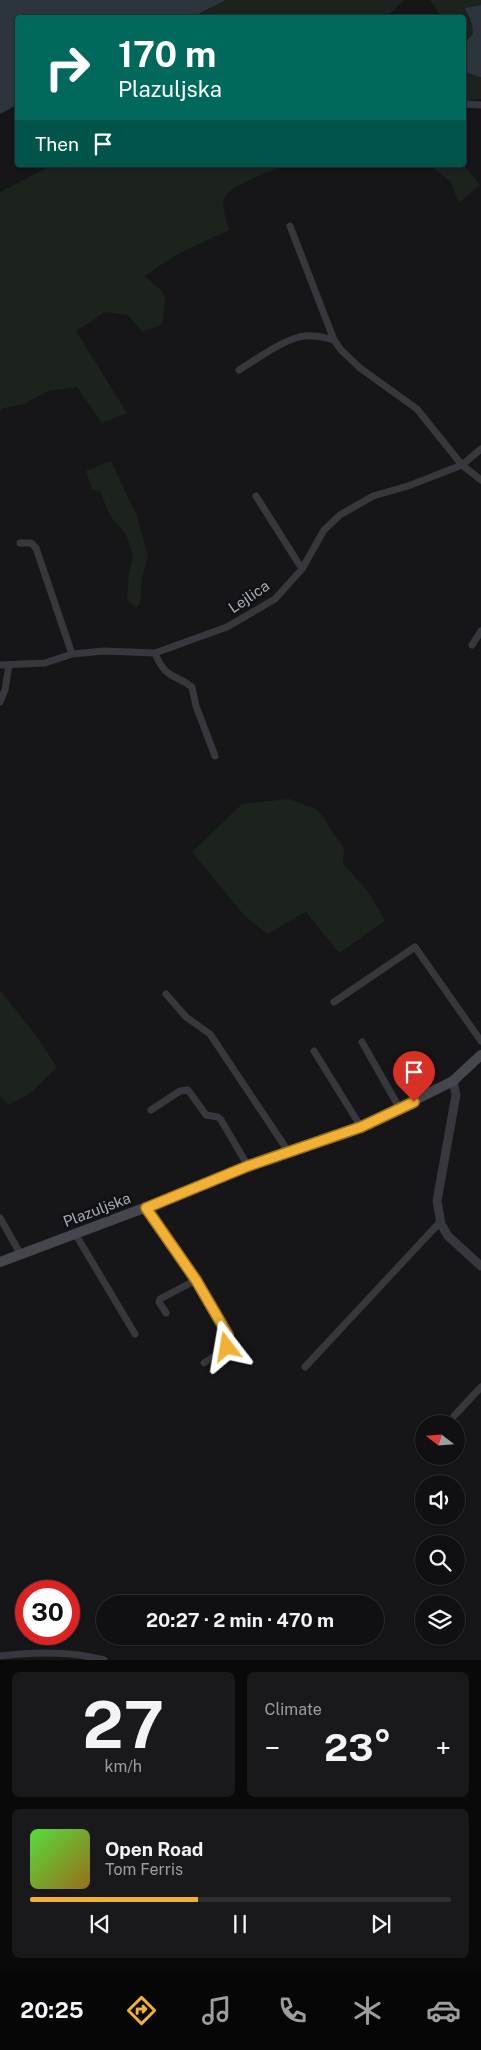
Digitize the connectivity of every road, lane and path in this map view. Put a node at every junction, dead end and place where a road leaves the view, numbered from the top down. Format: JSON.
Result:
{"nodes":[{"id":1,"x":466,"y":104,"type":"edge"},
{"id":2,"x":481,"y":105,"type":"edge"},
{"id":3,"x":290,"y":226,"type":"dead end"},
{"id":4,"x":334,"y":340,"type":"junction"},
{"id":5,"x":239,"y":370,"type":"dead end"},
{"id":6,"x":481,"y":449,"type":"edge"},
{"id":7,"x":462,"y":465,"type":"junction"},
{"id":8,"x":481,"y":480,"type":"edge"},
{"id":9,"x":256,"y":496,"type":"dead end"},
{"id":10,"x":20,"y":543,"type":"dead end"},
{"id":11,"x":302,"y":569,"type":"junction"},
{"id":12,"x":481,"y":632,"type":"edge"},
{"id":13,"x":472,"y":645,"type":"dead end"},
{"id":14,"x":72,"y":654,"type":"junction"},
{"id":15,"x":155,"y":654,"type":"junction"},
{"id":16,"x":0,"y":665,"type":"edge"},
{"id":17,"x":9,"y":665,"type":"junction"},
{"id":18,"x":0,"y":702,"type":"edge"},
{"id":19,"x":215,"y":756,"type":"dead end"},
{"id":20,"x":166,"y":994,"type":"dead end"},
{"id":21,"x":334,"y":1002,"type":"dead end"},
{"id":22,"x":481,"y":1041,"type":"edge"},
{"id":23,"x":362,"y":1042,"type":"dead end"},
{"id":24,"x":314,"y":1051,"type":"dead end"},
{"id":25,"x":481,"y":1055,"type":"edge"},
{"id":26,"x":453,"y":1081,"type":"junction"},
{"id":27,"x":400,"y":1109,"type":"junction"},
{"id":28,"x":151,"y":1110,"type":"dead end"},
{"id":29,"x":361,"y":1127,"type":"junction"},
{"id":30,"x":288,"y":1151,"type":"junction"},
{"id":31,"x":248,"y":1166,"type":"junction"},
{"id":32,"x":146,"y":1208,"type":"junction"},
{"id":33,"x":0,"y":1218,"type":"edge"},
{"id":34,"x":441,"y":1221,"type":"junction"},
{"id":35,"x":76,"y":1235,"type":"junction"},
{"id":36,"x":21,"y":1256,"type":"junction"},
{"id":37,"x":0,"y":1262,"type":"edge"},
{"id":38,"x":479,"y":1262,"type":"edge"},
{"id":39,"x":196,"y":1280,"type":"junction"},
{"id":40,"x":166,"y":1313,"type":"dead end"},
{"id":41,"x":135,"y":1334,"type":"dead end"},
{"id":42,"x":204,"y":1364,"type":"dead end"},
{"id":43,"x":305,"y":1367,"type":"dead end"},
{"id":44,"x":481,"y":1387,"type":"edge"},
{"id":45,"x":455,"y":1415,"type":"edge"},
{"id":46,"x":0,"y":1656,"type":"edge"},
{"id":47,"x":104,"y":1660,"type":"edge"}],
"edges":[{"from":1,"to":2,"type":"street"},
{"from":3,"to":4,"type":"street"},
{"from":4,"to":5,"type":"street"},
{"from":4,"to":7,"type":"street"},
{"from":6,"to":7,"type":"street","name":"Lejlica"},
{"from":7,"to":8,"type":"street"},
{"from":7,"to":11,"type":"street","name":"Lejlica"},
{"from":9,"to":11,"type":"street"},
{"from":10,"to":14,"type":"street"},
{"from":11,"to":15,"type":"street","name":"Lejlica"},
{"from":12,"to":13,"type":"street"},
{"from":14,"to":15,"type":"street","name":"Lejlica"},
{"from":14,"to":17,"type":"street","name":"Lejlica"},
{"from":15,"to":19,"type":"street"},
{"from":16,"to":17,"type":"street","name":"Lejlica"},
{"from":17,"to":18,"type":"street"},
{"from":20,"to":30,"type":"street"},
{"from":21,"to":22,"type":"street"},
{"from":23,"to":27,"type":"street"},
{"from":24,"to":29,"type":"street"},
{"from":25,"to":26,"type":"main road","name":"Plazuljska"},
{"from":26,"to":27,"type":"main road","name":"Plazuljska"},
{"from":26,"to":34,"type":"street"},
{"from":27,"to":29,"type":"main road","name":"Plazuljska"},
{"from":28,"to":31,"type":"street"},
{"from":29,"to":30,"type":"main road","name":"Plazuljska"},
{"from":30,"to":31,"type":"main road","name":"Plazuljska"},
{"from":31,"to":32,"type":"main road","name":"Plazuljska"},
{"from":32,"to":35,"type":"main road","name":"Plazuljska"},
{"from":32,"to":39,"type":"street"},
{"from":33,"to":36,"type":"street"},
{"from":34,"to":38,"type":"street"},
{"from":34,"to":43,"type":"street"},
{"from":35,"to":36,"type":"main road","name":"Plazuljska"},
{"from":35,"to":41,"type":"street"},
{"from":36,"to":37,"type":"main road","name":"Plazuljska"},
{"from":39,"to":40,"type":"street"},
{"from":39,"to":42,"type":"street"},
{"from":44,"to":45,"type":"street"},
{"from":46,"to":47,"type":"street"}]}
